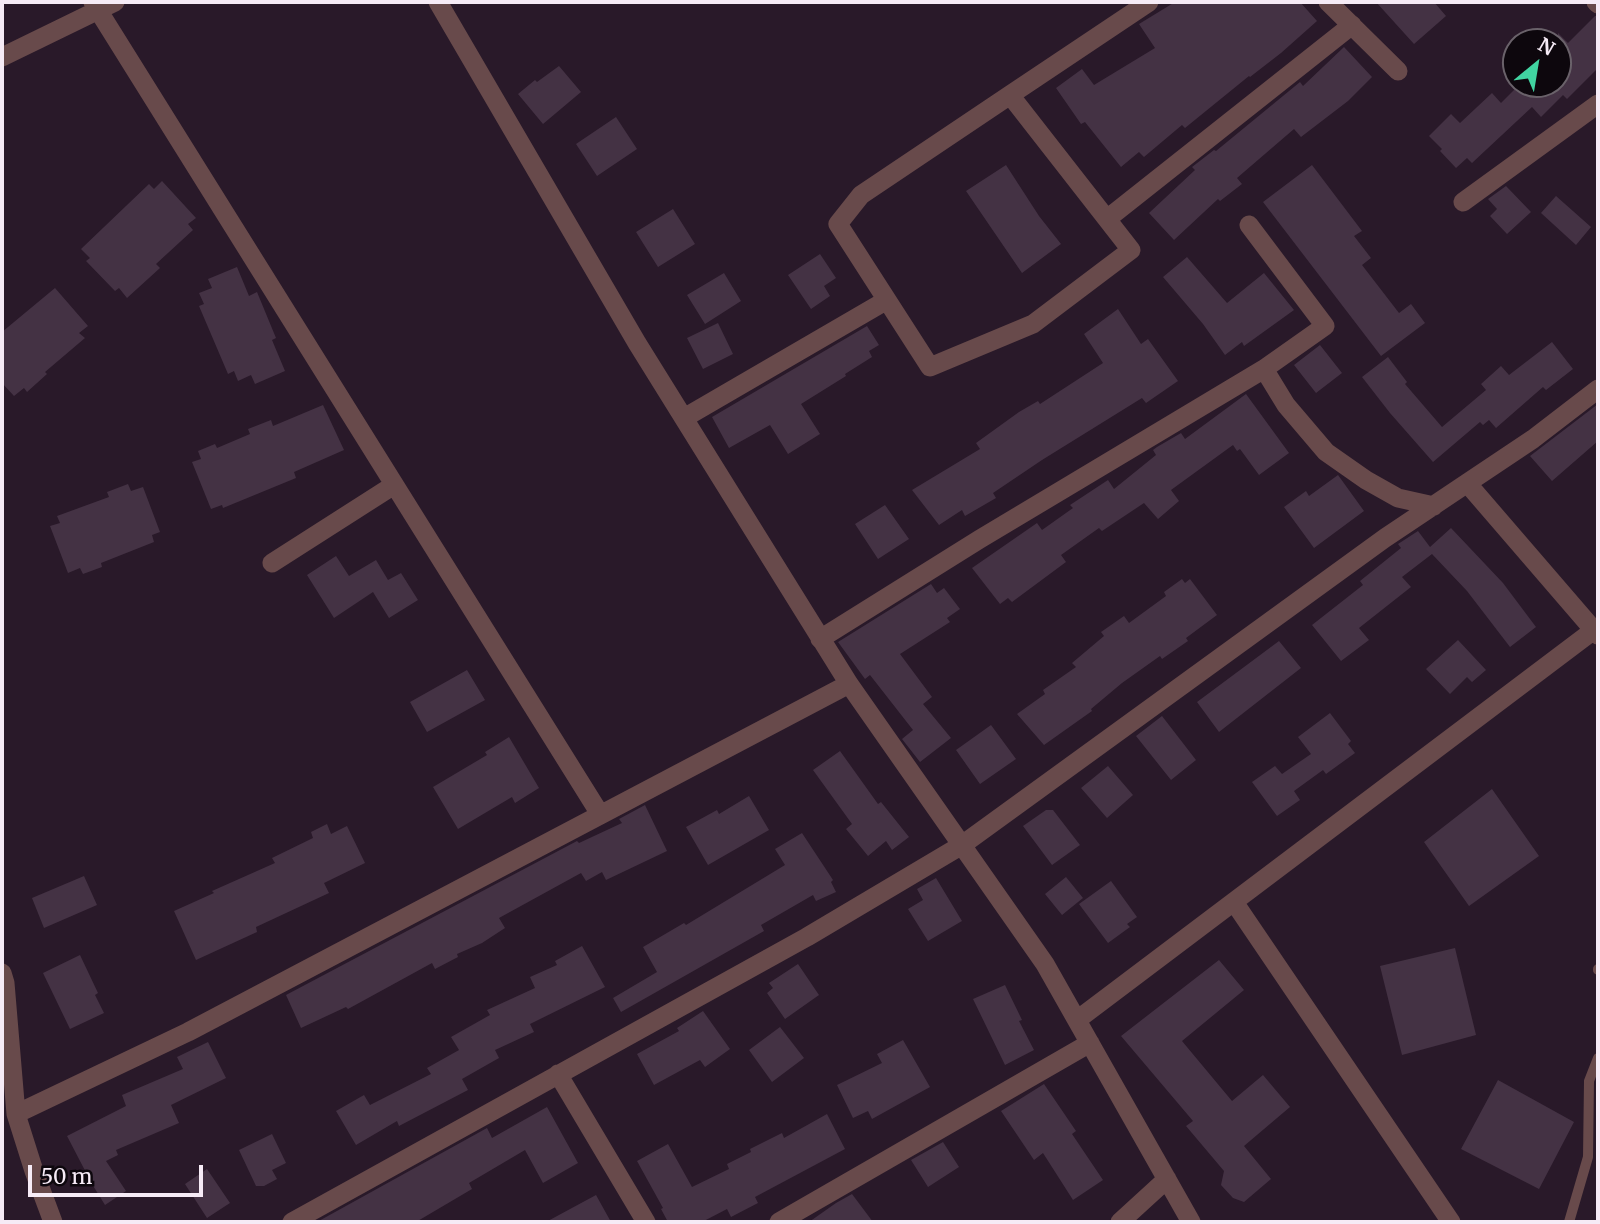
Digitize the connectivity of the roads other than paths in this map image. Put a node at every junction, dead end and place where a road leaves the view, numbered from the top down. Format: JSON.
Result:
{"nodes":[{"id":1,"x":438,"y":2,"type":"edge"},
{"id":2,"x":1149,"y":2,"type":"edge"},
{"id":3,"x":1328,"y":2,"type":"edge"},
{"id":4,"x":102,"y":5,"type":"edge"},
{"id":5,"x":1352,"y":25,"type":"junction"},
{"id":6,"x":2,"y":57,"type":"edge"},
{"id":7,"x":1398,"y":71,"type":"dead end"},
{"id":8,"x":1010,"y":95,"type":"junction"},
{"id":9,"x":1598,"y":104,"type":"edge"},
{"id":10,"x":1463,"y":202,"type":"dead end"},
{"id":11,"x":1107,"y":219,"type":"junction"},
{"id":12,"x":1249,"y":225,"type":"dead end"},
{"id":13,"x":887,"y":300,"type":"junction"},
{"id":14,"x":1264,"y":369,"type":"junction"},
{"id":15,"x":1598,"y":388,"type":"edge"},
{"id":16,"x":684,"y":418,"type":"junction"},
{"id":17,"x":1467,"y":483,"type":"junction"},
{"id":18,"x":394,"y":485,"type":"junction"},
{"id":19,"x":1434,"y":506,"type":"junction"},
{"id":20,"x":272,"y":564,"type":"dead end"},
{"id":21,"x":1596,"y":632,"type":"edge"},
{"id":22,"x":820,"y":639,"type":"junction"},
{"id":23,"x":849,"y":684,"type":"junction"},
{"id":24,"x":600,"y":814,"type":"junction"},
{"id":25,"x":962,"y":845,"type":"junction"},
{"id":26,"x":1234,"y":902,"type":"junction"},
{"id":27,"x":2,"y":973,"type":"edge"},
{"id":28,"x":1077,"y":1020,"type":"junction"},
{"id":29,"x":1090,"y":1043,"type":"junction"},
{"id":30,"x":1598,"y":1058,"type":"edge"},
{"id":31,"x":558,"y":1074,"type":"junction"},
{"id":32,"x":16,"y":1114,"type":"junction"},
{"id":33,"x":1167,"y":1180,"type":"junction"},
{"id":34,"x":53,"y":1222,"type":"edge"},
{"id":35,"x":292,"y":1222,"type":"edge"},
{"id":36,"x":646,"y":1222,"type":"edge"},
{"id":37,"x":779,"y":1222,"type":"edge"},
{"id":38,"x":1120,"y":1222,"type":"edge"},
{"id":39,"x":1191,"y":1222,"type":"edge"},
{"id":40,"x":1451,"y":1222,"type":"edge"},
{"id":41,"x":1569,"y":1222,"type":"edge"}],
"edges":[{"from":1,"to":16,"type":"street"},
{"from":2,"to":8,"type":"street"},
{"from":3,"to":5,"type":"street"},
{"from":4,"to":6,"type":"street"},
{"from":4,"to":18,"type":"street"},
{"from":5,"to":7,"type":"street"},
{"from":5,"to":11,"type":"street"},
{"from":8,"to":11,"type":"street"},
{"from":8,"to":13,"type":"street"},
{"from":9,"to":10,"type":"street"},
{"from":11,"to":13,"type":"street"},
{"from":12,"to":14,"type":"street"},
{"from":13,"to":16,"type":"street"},
{"from":14,"to":19,"type":"street"},
{"from":14,"to":22,"type":"street"},
{"from":15,"to":17,"type":"street"},
{"from":16,"to":22,"type":"street"},
{"from":17,"to":19,"type":"street"},
{"from":17,"to":21,"type":"street"},
{"from":18,"to":20,"type":"street"},
{"from":18,"to":24,"type":"street"},
{"from":19,"to":25,"type":"street"},
{"from":21,"to":26,"type":"street"},
{"from":22,"to":23,"type":"street"},
{"from":23,"to":24,"type":"street"},
{"from":23,"to":25,"type":"street"},
{"from":24,"to":32,"type":"street"},
{"from":25,"to":28,"type":"street"},
{"from":25,"to":31,"type":"street"},
{"from":26,"to":28,"type":"street"},
{"from":26,"to":40,"type":"street"},
{"from":27,"to":32,"type":"street"},
{"from":28,"to":29,"type":"street"},
{"from":29,"to":33,"type":"street"},
{"from":29,"to":37,"type":"street"},
{"from":30,"to":41,"type":"lane"},
{"from":31,"to":35,"type":"street"},
{"from":31,"to":36,"type":"street"},
{"from":32,"to":34,"type":"street"},
{"from":33,"to":38,"type":"street"},
{"from":33,"to":39,"type":"street"}]}
